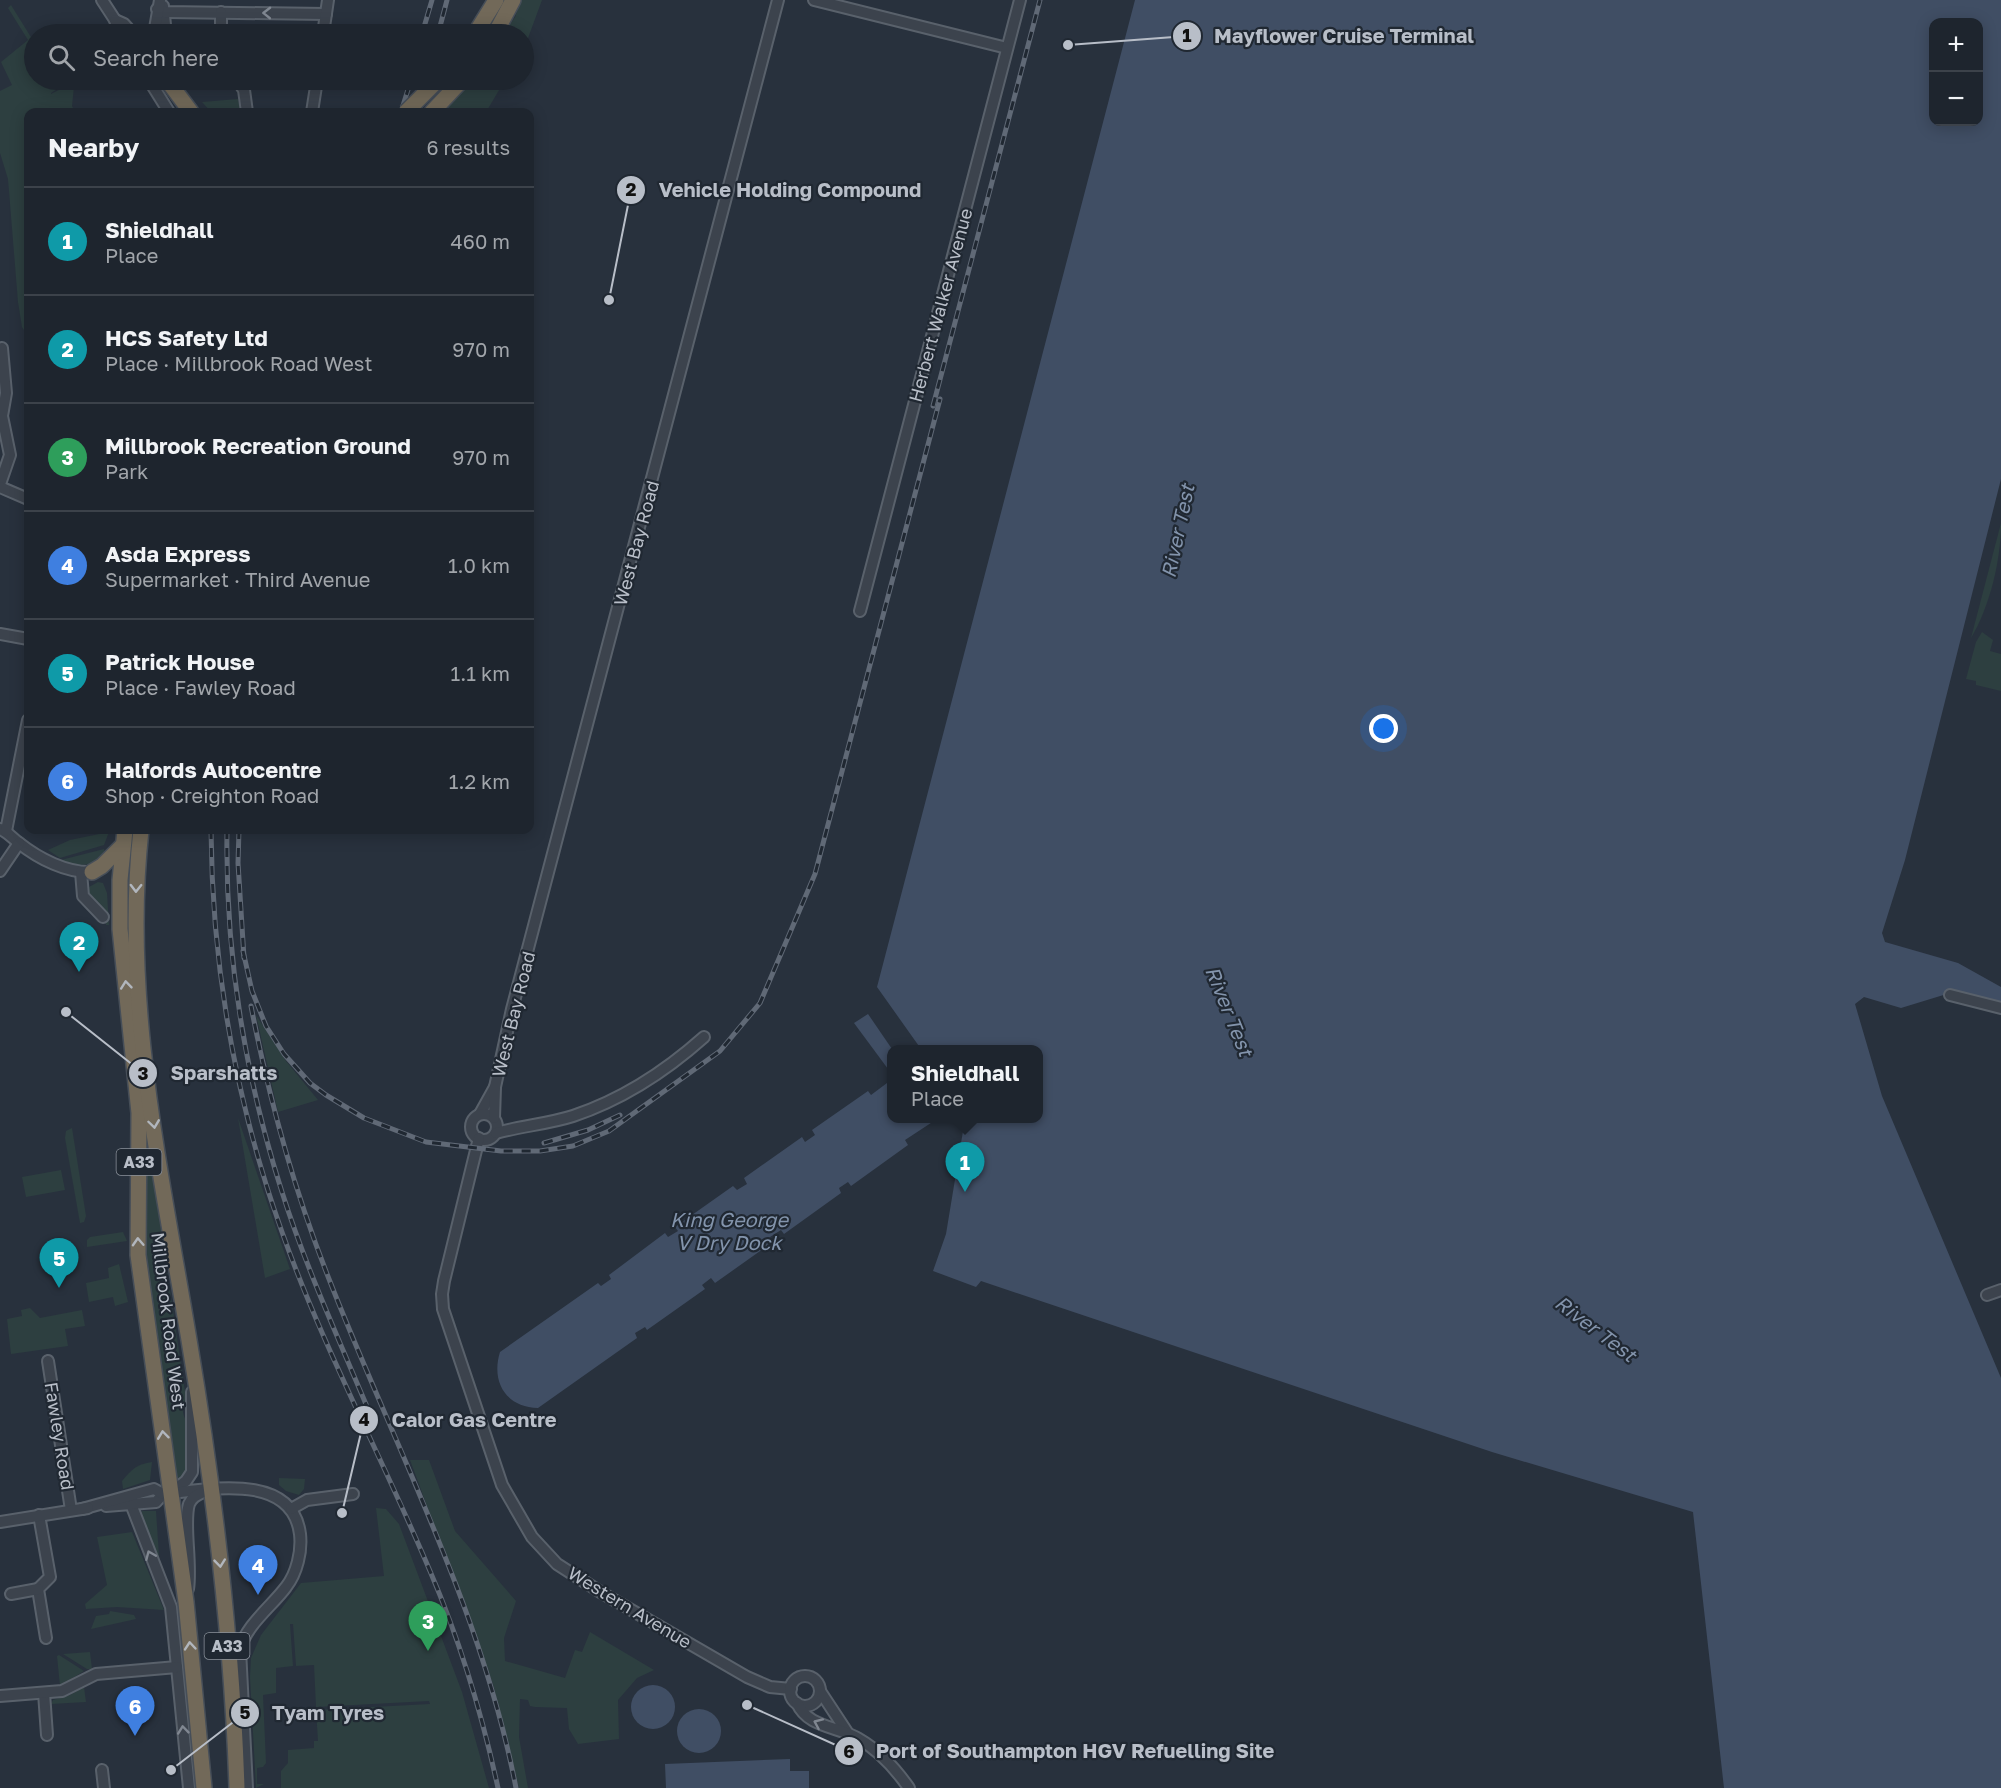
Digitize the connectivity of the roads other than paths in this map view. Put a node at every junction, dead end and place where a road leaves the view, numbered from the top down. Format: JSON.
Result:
{"nodes":[{"id":1,"x":102,"y":0,"type":"edge"},
{"id":2,"x":327,"y":0,"type":"edge"},
{"id":3,"x":496,"y":0,"type":"edge"},
{"id":4,"x":513,"y":0,"type":"edge"},
{"id":5,"x":778,"y":0,"type":"edge"},
{"id":6,"x":814,"y":0,"type":"edge"},
{"id":7,"x":1020,"y":0,"type":"edge"},
{"id":8,"x":161,"y":5,"type":"edge"},
{"id":9,"x":221,"y":12,"type":"junction"},
{"id":10,"x":326,"y":14,"type":"junction"},
{"id":11,"x":115,"y":20,"type":"junction"},
{"id":12,"x":116,"y":24,"type":"edge"},
{"id":13,"x":124,"y":24,"type":"edge"},
{"id":14,"x":158,"y":24,"type":"edge"},
{"id":15,"x":221,"y":24,"type":"edge"},
{"id":16,"x":324,"y":24,"type":"edge"},
{"id":17,"x":481,"y":24,"type":"edge"},
{"id":18,"x":500,"y":24,"type":"edge"},
{"id":19,"x":1007,"y":48,"type":"junction"},
{"id":20,"x":156,"y":90,"type":"edge"},
{"id":21,"x":174,"y":90,"type":"edge"},
{"id":22,"x":244,"y":90,"type":"edge"},
{"id":23,"x":315,"y":90,"type":"edge"},
{"id":24,"x":428,"y":90,"type":"edge"},
{"id":25,"x":453,"y":90,"type":"edge"},
{"id":26,"x":168,"y":108,"type":"edge"},
{"id":27,"x":188,"y":108,"type":"edge"},
{"id":28,"x":246,"y":108,"type":"edge"},
{"id":29,"x":313,"y":108,"type":"edge"},
{"id":30,"x":410,"y":108,"type":"edge"},
{"id":31,"x":436,"y":108,"type":"edge"},
{"id":32,"x":2,"y":348,"type":"dead end"},
{"id":33,"x":0,"y":486,"type":"edge"},
{"id":34,"x":24,"y":497,"type":"edge"},
{"id":35,"x":860,"y":611,"type":"dead end"},
{"id":36,"x":0,"y":634,"type":"edge"},
{"id":37,"x":24,"y":638,"type":"edge"},
{"id":38,"x":24,"y":738,"type":"edge"},
{"id":39,"x":3,"y":830,"type":"edge"},
{"id":40,"x":124,"y":834,"type":"edge"},
{"id":41,"x":141,"y":834,"type":"edge"},
{"id":42,"x":19,"y":843,"type":"junction"},
{"id":43,"x":122,"y":846,"type":"junction"},
{"id":44,"x":0,"y":871,"type":"edge"},
{"id":45,"x":87,"y":872,"type":"junction"},
{"id":46,"x":120,"y":893,"type":"junction"},
{"id":47,"x":103,"y":917,"type":"dead end"},
{"id":48,"x":1950,"y":995,"type":"dead end"},
{"id":49,"x":2001,"y":1008,"type":"edge"},
{"id":50,"x":704,"y":1036,"type":"dead end"},
{"id":51,"x":495,"y":1087,"type":"junction"},
{"id":52,"x":480,"y":1114,"type":"junction"},
{"id":53,"x":495,"y":1119,"type":"junction"},
{"id":54,"x":522,"y":1126,"type":"junction"},
{"id":55,"x":496,"y":1133,"type":"junction"},
{"id":56,"x":479,"y":1138,"type":"junction"},
{"id":57,"x":2001,"y":1290,"type":"edge"},
{"id":58,"x":1988,"y":1295,"type":"dead end"},
{"id":59,"x":192,"y":1356,"type":"junction"},
{"id":60,"x":48,"y":1361,"type":"dead end"},
{"id":61,"x":212,"y":1489,"type":"junction"},
{"id":62,"x":166,"y":1494,"type":"junction"},
{"id":63,"x":353,"y":1494,"type":"dead end"},
{"id":64,"x":131,"y":1504,"type":"junction"},
{"id":65,"x":77,"y":1509,"type":"junction"},
{"id":66,"x":291,"y":1509,"type":"junction"},
{"id":67,"x":39,"y":1515,"type":"junction"},
{"id":68,"x":0,"y":1522,"type":"edge"},
{"id":69,"x":38,"y":1589,"type":"junction"},
{"id":70,"x":11,"y":1594,"type":"dead end"},
{"id":71,"x":186,"y":1602,"type":"junction"},
{"id":72,"x":46,"y":1638,"type":"dead end"},
{"id":73,"x":177,"y":1667,"type":"junction"},
{"id":74,"x":791,"y":1689,"type":"junction"},
{"id":75,"x":820,"y":1691,"type":"junction"},
{"id":76,"x":44,"y":1693,"type":"junction"},
{"id":77,"x":0,"y":1696,"type":"edge"},
{"id":78,"x":797,"y":1703,"type":"junction"},
{"id":79,"x":847,"y":1732,"type":"junction"},
{"id":80,"x":47,"y":1735,"type":"dead end"},
{"id":81,"x":102,"y":1770,"type":"dead end"},
{"id":82,"x":104,"y":1788,"type":"edge"},
{"id":83,"x":189,"y":1788,"type":"edge"},
{"id":84,"x":204,"y":1788,"type":"edge"},
{"id":85,"x":237,"y":1788,"type":"edge"},
{"id":86,"x":246,"y":1788,"type":"edge"},
{"id":87,"x":909,"y":1788,"type":"edge"}],
"edges":[{"from":1,"to":11,"type":"street"},
{"from":2,"to":10,"type":"street"},
{"from":3,"to":17,"type":"highway"},
{"from":4,"to":18,"type":"highway"},
{"from":5,"to":51,"type":"street","name":"West Bay Road"},
{"from":6,"to":19,"type":"street"},
{"from":7,"to":19,"type":"street","name":"Herbert Walker Avenue"},
{"from":8,"to":9,"type":"street"},
{"from":8,"to":14,"type":"street"},
{"from":10,"to":9,"type":"street","one_way":true},
{"from":9,"to":15,"type":"street"},
{"from":10,"to":16,"type":"street"},
{"from":11,"to":12,"type":"street"},
{"from":11,"to":13,"type":"street"},
{"from":19,"to":35,"type":"street","name":"Herbert Walker Avenue"},
{"from":20,"to":26,"type":"street"},
{"from":21,"to":27,"type":"highway"},
{"from":22,"to":28,"type":"street"},
{"from":23,"to":29,"type":"street"},
{"from":24,"to":30,"type":"highway","bridge":true},
{"from":25,"to":31,"type":"highway"},
{"from":32,"to":33,"type":"street"},
{"from":33,"to":34,"type":"street"},
{"from":36,"to":37,"type":"street"},
{"from":38,"to":39,"type":"street"},
{"from":39,"to":42,"type":"street"},
{"from":40,"to":43,"type":"highway","name":"Millbrook Road West","number":"A33"},
{"from":41,"to":59,"type":"highway","name":"Millbrook Road West","number":"A33","one_way":true},
{"from":42,"to":44,"type":"street"},
{"from":42,"to":45,"type":"street"},
{"from":43,"to":45,"type":"highway"},
{"from":43,"to":46,"type":"highway","name":"Millbrook Road West","number":"A33"},
{"from":45,"to":46,"type":"highway"},
{"from":45,"to":47,"type":"street"},
{"from":62,"to":46,"type":"highway","name":"Millbrook Road West","number":"A33","one_way":true},
{"from":48,"to":49,"type":"street"},
{"from":50,"to":54,"type":"street"},
{"from":51,"to":52,"type":"street","name":"West Bay Road"},
{"from":51,"to":53,"type":"street","name":"West Bay Road"},
{"from":52,"to":53,"type":"street"},
{"from":52,"to":56,"type":"street"},
{"from":53,"to":54,"type":"street"},
{"from":53,"to":55,"type":"street"},
{"from":54,"to":55,"type":"street"},
{"from":55,"to":56,"type":"street"},
{"from":56,"to":74,"type":"street","name":"Western Avenue"},
{"from":57,"to":58,"type":"street"},
{"from":59,"to":61,"type":"highway","name":"Millbrook Road West","number":"A33"},
{"from":59,"to":62,"type":"street"},
{"from":60,"to":65,"type":"street","name":"Fawley Road"},
{"from":61,"to":62,"type":"street"},
{"from":61,"to":66,"type":"street"},
{"from":61,"to":71,"type":"street","name":"Millbrook Road West"},
{"from":61,"to":85,"type":"highway","name":"Millbrook Road West","number":"A33","one_way":true},
{"from":62,"to":64,"type":"street"},
{"from":62,"to":65,"type":"street"},
{"from":62,"to":71,"type":"highway","name":"Millbrook Road West","number":"A33"},
{"from":63,"to":66,"type":"street"},
{"from":64,"to":65,"type":"street"},
{"from":73,"to":64,"type":"street","one_way":true},
{"from":65,"to":67,"type":"street"},
{"from":66,"to":86,"type":"street"},
{"from":67,"to":68,"type":"street"},
{"from":67,"to":69,"type":"street"},
{"from":69,"to":70,"type":"street"},
{"from":69,"to":72,"type":"street"},
{"from":84,"to":71,"type":"highway","name":"Millbrook Road West","number":"A33","one_way":true},
{"from":73,"to":76,"type":"street"},
{"from":83,"to":73,"type":"street","one_way":true},
{"from":74,"to":75,"type":"street"},
{"from":74,"to":78,"type":"street"},
{"from":75,"to":78,"type":"street"},
{"from":75,"to":79,"type":"street"},
{"from":76,"to":77,"type":"street"},
{"from":76,"to":80,"type":"street"},
{"from":79,"to":78,"type":"street","one_way":true},
{"from":79,"to":87,"type":"street"},
{"from":81,"to":82,"type":"street"}]}
